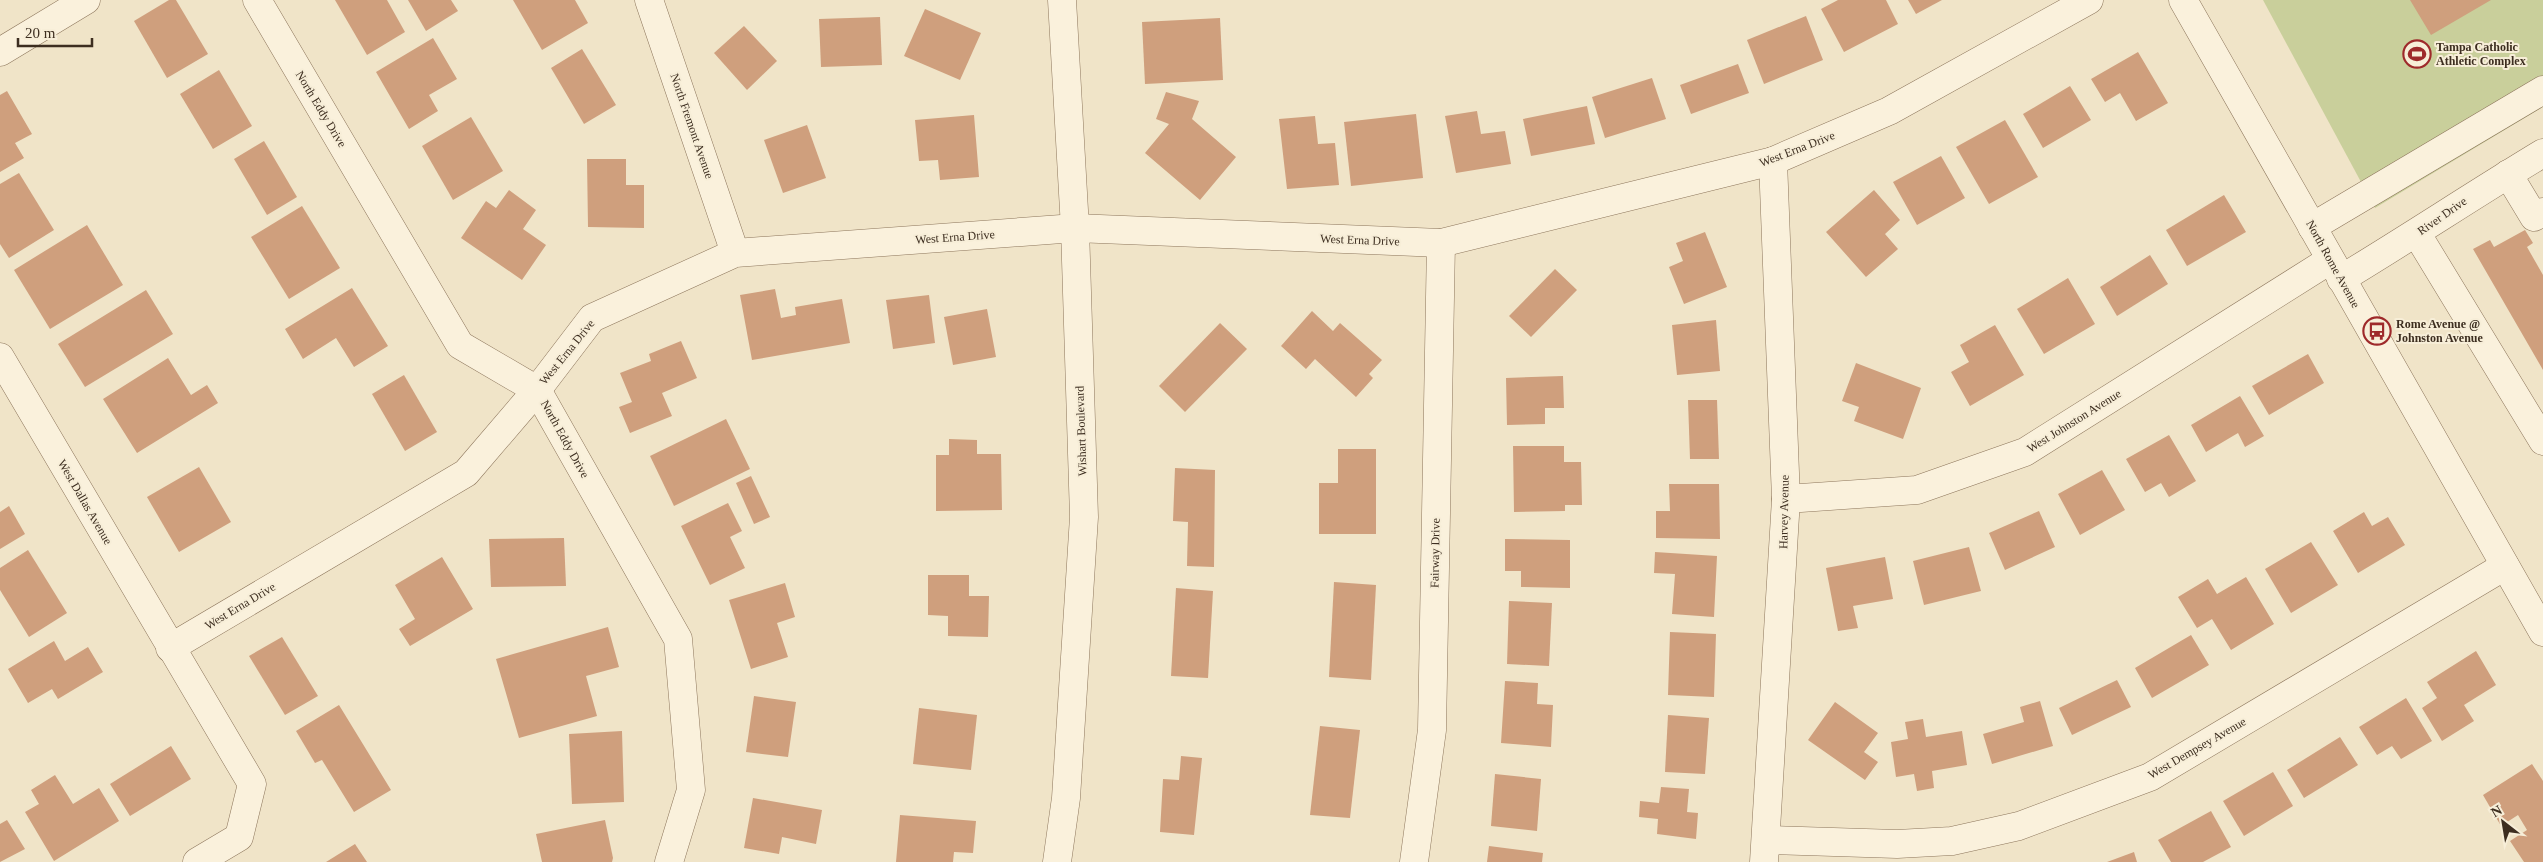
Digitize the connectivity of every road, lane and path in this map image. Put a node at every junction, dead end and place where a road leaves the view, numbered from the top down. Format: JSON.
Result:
{"nodes":[{"id":1,"x":86,"y":0,"type":"edge"},
{"id":2,"x":257,"y":0,"type":"edge"},
{"id":3,"x":649,"y":0,"type":"edge"},
{"id":4,"x":1062,"y":0,"type":"edge"},
{"id":5,"x":2089,"y":0,"type":"edge"},
{"id":6,"x":2183,"y":0,"type":"edge"},
{"id":7,"x":0,"y":52,"type":"edge"},
{"id":8,"x":2543,"y":90,"type":"edge"},
{"id":9,"x":2543,"y":153,"type":"edge"},
{"id":10,"x":1773,"y":161,"type":"junction"},
{"id":11,"x":2508,"y":174,"type":"junction"},
{"id":12,"x":2543,"y":212,"type":"edge"},
{"id":13,"x":2312,"y":227,"type":"junction"},
{"id":14,"x":1075,"y":228,"type":"junction"},
{"id":15,"x":2417,"y":234,"type":"junction"},
{"id":16,"x":1441,"y":243,"type":"junction"},
{"id":17,"x":735,"y":252,"type":"junction"},
{"id":18,"x":2336,"y":269,"type":"junction"},
{"id":19,"x":0,"y":357,"type":"edge"},
{"id":20,"x":537,"y":390,"type":"junction"},
{"id":21,"x":2543,"y":441,"type":"edge"},
{"id":22,"x":1786,"y":499,"type":"junction"},
{"id":23,"x":2505,"y":566,"type":"junction"},
{"id":24,"x":2543,"y":632,"type":"edge"},
{"id":25,"x":170,"y":648,"type":"junction"},
{"id":26,"x":1766,"y":851,"type":"edge"},
{"id":27,"x":197,"y":862,"type":"edge"},
{"id":28,"x":669,"y":862,"type":"edge"},
{"id":29,"x":1057,"y":862,"type":"edge"},
{"id":30,"x":1414,"y":862,"type":"edge"}],
"edges":[{"from":1,"to":7,"type":"street"},
{"from":2,"to":20,"type":"street","name":"North Eddy Drive"},
{"from":3,"to":17,"type":"street","name":"North Fremont Avenue"},
{"from":4,"to":14,"type":"street","name":"Wishart Boulevard"},
{"from":5,"to":10,"type":"street","name":"West Erna Drive"},
{"from":6,"to":13,"type":"street","name":"North Rome Avenue"},
{"from":8,"to":13,"type":"street"},
{"from":9,"to":11,"type":"street","name":"River Drive"},
{"from":10,"to":16,"type":"street","name":"West Erna Drive"},
{"from":10,"to":22,"type":"street","name":"Harvey Avenue"},
{"from":11,"to":12,"type":"street"},
{"from":11,"to":15,"type":"street","name":"River Drive"},
{"from":13,"to":18,"type":"street","name":"North Rome Avenue"},
{"from":14,"to":16,"type":"street","name":"West Erna Drive"},
{"from":14,"to":17,"type":"street","name":"West Erna Drive"},
{"from":14,"to":29,"type":"street","name":"Wishart Boulevard"},
{"from":15,"to":18,"type":"street","name":"River Drive"},
{"from":15,"to":21,"type":"street"},
{"from":16,"to":30,"type":"street","name":"Fairway Drive"},
{"from":17,"to":20,"type":"street","name":"West Erna Drive"},
{"from":18,"to":22,"type":"street","name":"West Johnston Avenue"},
{"from":18,"to":23,"type":"street","name":"North Rome Avenue"},
{"from":19,"to":25,"type":"street","name":"West Dallas Avenue"},
{"from":20,"to":25,"type":"street","name":"West Erna Drive"},
{"from":20,"to":28,"type":"street","name":"North Eddy Drive"},
{"from":22,"to":26,"type":"street","name":"Harvey Avenue"},
{"from":23,"to":24,"type":"street","name":"North Rome Avenue"},
{"from":23,"to":26,"type":"street","name":"West Dempsey Avenue"},
{"from":25,"to":27,"type":"street"}]}
